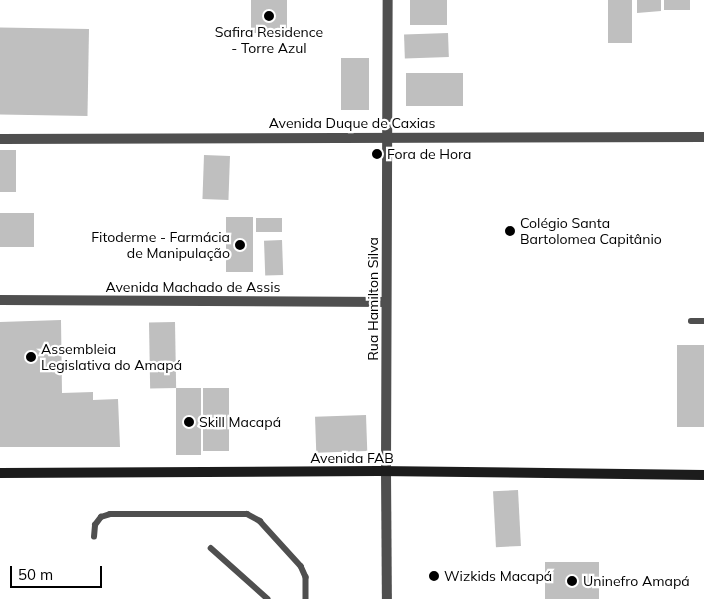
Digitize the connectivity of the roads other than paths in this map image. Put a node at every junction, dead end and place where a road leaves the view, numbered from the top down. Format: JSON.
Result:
{"nodes":[{"id":1,"x":388,"y":0,"type":"edge"},
{"id":2,"x":388,"y":137,"type":"junction"},
{"id":3,"x":704,"y":137,"type":"edge"},
{"id":4,"x":0,"y":139,"type":"edge"},
{"id":5,"x":0,"y":300,"type":"edge"},
{"id":6,"x":386,"y":302,"type":"junction"},
{"id":7,"x":691,"y":321,"type":"dead end"},
{"id":8,"x":704,"y":321,"type":"edge"},
{"id":9,"x":386,"y":471,"type":"junction"},
{"id":10,"x":0,"y":473,"type":"edge"},
{"id":11,"x":704,"y":475,"type":"edge"},
{"id":12,"x":94,"y":537,"type":"dead end"},
{"id":13,"x":211,"y":548,"type":"dead end"},
{"id":14,"x":268,"y":599,"type":"edge"},
{"id":15,"x":306,"y":599,"type":"edge"},
{"id":16,"x":387,"y":599,"type":"edge"}],
"edges":[{"from":1,"to":2,"type":"street","name":"Rua Hamilton Silva"},
{"from":2,"to":3,"type":"street","name":"Avenida Duque de Caxias"},
{"from":2,"to":4,"type":"street","name":"Avenida Duque de Caxias"},
{"from":2,"to":6,"type":"street","name":"Rua Hamilton Silva"},
{"from":5,"to":6,"type":"street","name":"Avenida Machado de Assis"},
{"from":6,"to":9,"type":"street","name":"Rua Hamilton Silva"},
{"from":7,"to":8,"type":"lane"},
{"from":9,"to":10,"type":"main road","name":"Avenida FAB"},
{"from":9,"to":11,"type":"main road","name":"Avenida FAB"},
{"from":9,"to":16,"type":"street","name":"Rua Hamilton Silva"},
{"from":12,"to":15,"type":"lane"},
{"from":13,"to":14,"type":"lane"}]}
